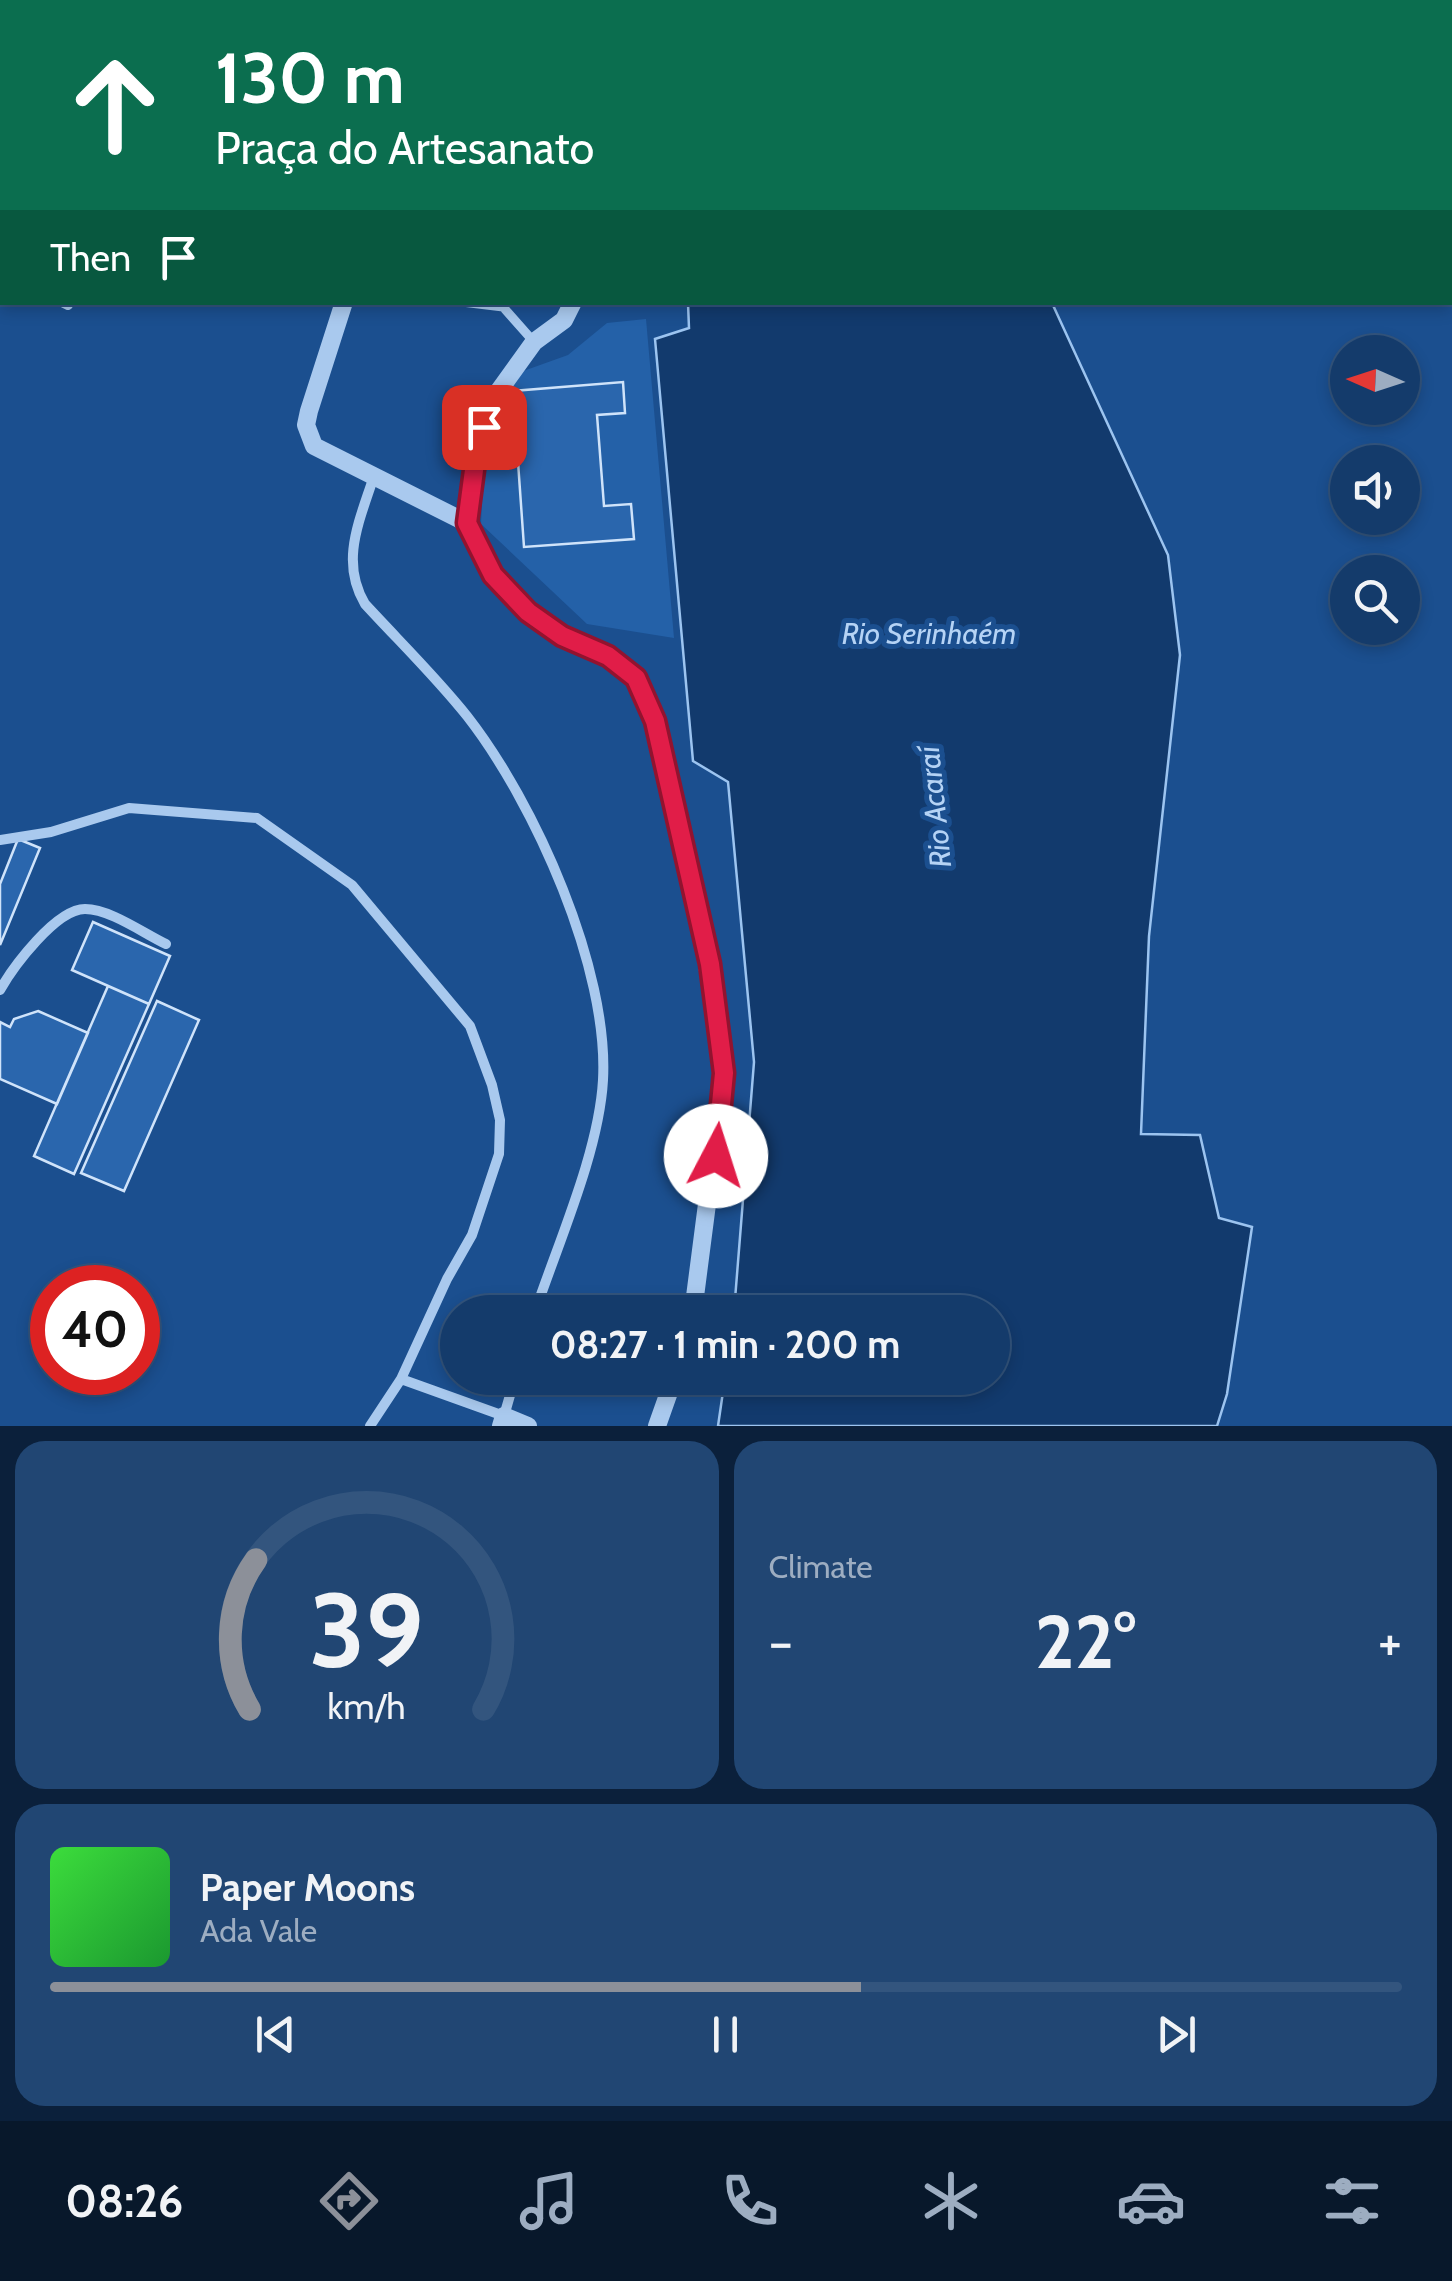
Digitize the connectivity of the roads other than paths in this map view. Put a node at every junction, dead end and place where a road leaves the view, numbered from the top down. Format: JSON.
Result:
{"nodes":[{"id":1,"x":343,"y":305,"type":"edge"},
{"id":2,"x":493,"y":305,"type":"edge"},
{"id":3,"x":572,"y":305,"type":"edge"},
{"id":4,"x":534,"y":342,"type":"junction"},
{"id":5,"x":373,"y":479,"type":"junction"},
{"id":6,"x":467,"y":523,"type":"junction"},
{"id":7,"x":0,"y":840,"type":"edge"},
{"id":8,"x":166,"y":944,"type":"dead end"},
{"id":9,"x":0,"y":990,"type":"edge"},
{"id":10,"x":541,"y":1295,"type":"edge"},
{"id":11,"x":696,"y":1295,"type":"edge"},
{"id":12,"x":401,"y":1380,"type":"junction"},
{"id":13,"x":510,"y":1395,"type":"edge"},
{"id":14,"x":668,"y":1395,"type":"edge"},
{"id":15,"x":502,"y":1421,"type":"edge"},
{"id":16,"x":370,"y":1426,"type":"edge"},
{"id":17,"x":528,"y":1426,"type":"edge"},
{"id":18,"x":656,"y":1426,"type":"edge"}],
"edges":[{"from":1,"to":5,"type":"street"},
{"from":2,"to":4,"type":"street"},
{"from":3,"to":4,"type":"street"},
{"from":4,"to":6,"type":"street"},
{"from":5,"to":6,"type":"street"},
{"from":5,"to":10,"type":"street"},
{"from":6,"to":11,"type":"street"},
{"from":7,"to":12,"type":"street"},
{"from":8,"to":9,"type":"street"},
{"from":12,"to":15,"type":"street"},
{"from":12,"to":16,"type":"street"},
{"from":13,"to":15,"type":"street"},
{"from":14,"to":18,"type":"street"},
{"from":15,"to":17,"type":"street"}]}
